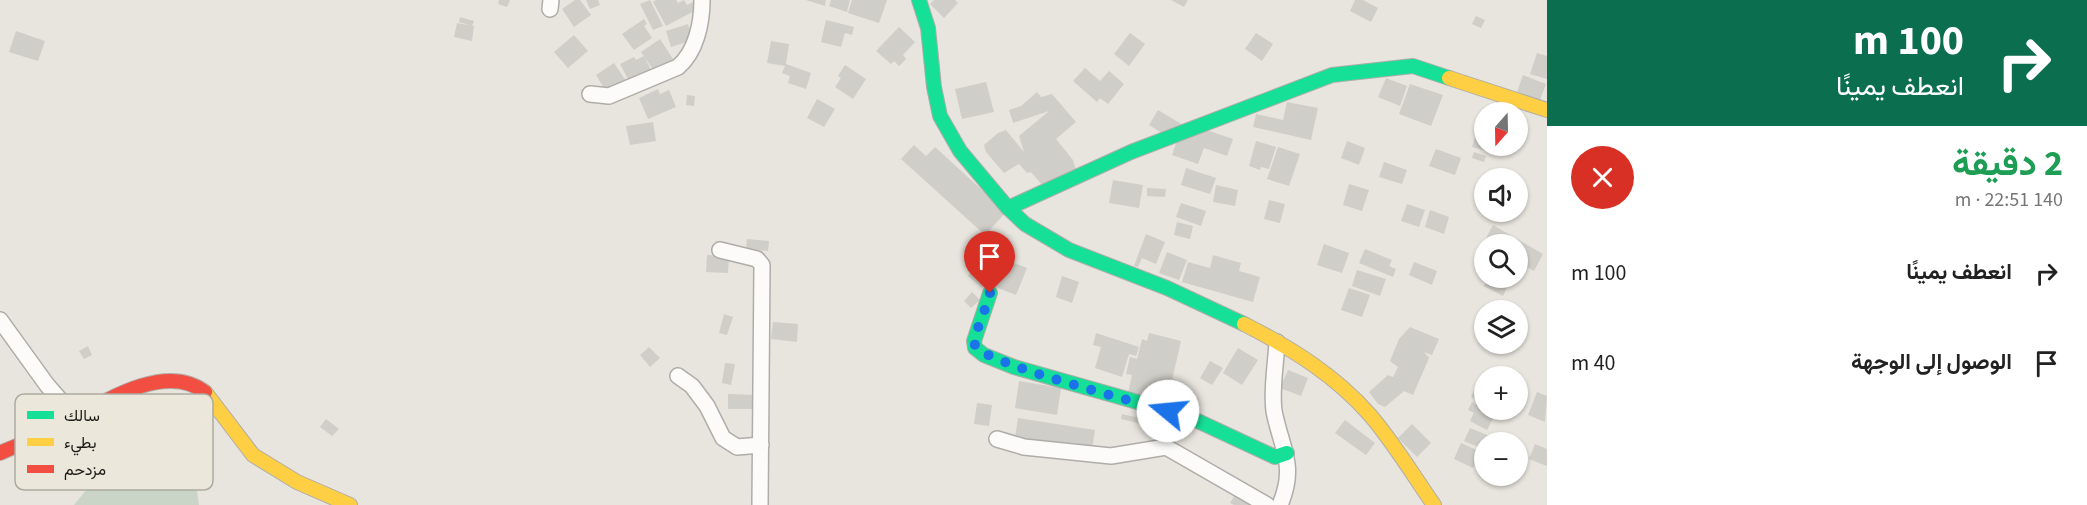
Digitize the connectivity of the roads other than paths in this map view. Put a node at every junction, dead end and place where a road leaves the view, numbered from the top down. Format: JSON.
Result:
{"nodes":[{"id":1,"x":702,"y":0,"type":"edge"},
{"id":2,"x":919,"y":0,"type":"edge"},
{"id":3,"x":590,"y":94,"type":"dead end"},
{"id":4,"x":1547,"y":110,"type":"edge"},
{"id":5,"x":1008,"y":208,"type":"junction"},
{"id":6,"x":720,"y":250,"type":"dead end"},
{"id":7,"x":990,"y":293,"type":"dead end"},
{"id":8,"x":0,"y":320,"type":"edge"},
{"id":9,"x":1277,"y":342,"type":"junction"},
{"id":10,"x":678,"y":376,"type":"dead end"},
{"id":11,"x":55,"y":394,"type":"edge"},
{"id":12,"x":120,"y":394,"type":"edge"},
{"id":13,"x":207,"y":394,"type":"edge"},
{"id":14,"x":213,"y":402,"type":"edge"},
{"id":15,"x":997,"y":439,"type":"dead end"},
{"id":16,"x":761,"y":445,"type":"junction"},
{"id":17,"x":15,"y":446,"type":"edge"},
{"id":18,"x":0,"y":453,"type":"edge"},
{"id":19,"x":1287,"y":453,"type":"junction"},
{"id":20,"x":350,"y":505,"type":"edge"},
{"id":21,"x":760,"y":505,"type":"edge"},
{"id":22,"x":1268,"y":505,"type":"edge"},
{"id":23,"x":1280,"y":505,"type":"edge"},
{"id":24,"x":1434,"y":505,"type":"edge"}],
"edges":[{"from":1,"to":3,"type":"street"},
{"from":2,"to":5,"type":"street"},
{"from":4,"to":5,"type":"street"},
{"from":5,"to":9,"type":"street"},
{"from":6,"to":16,"type":"street"},
{"from":7,"to":19,"type":"street"},
{"from":8,"to":11,"type":"street"},
{"from":9,"to":19,"type":"street"},
{"from":9,"to":24,"type":"street"},
{"from":10,"to":16,"type":"street"},
{"from":12,"to":13,"type":"street"},
{"from":14,"to":20,"type":"street"},
{"from":15,"to":22,"type":"street"},
{"from":16,"to":21,"type":"street"},
{"from":17,"to":18,"type":"street"},
{"from":19,"to":23,"type":"street"}]}
